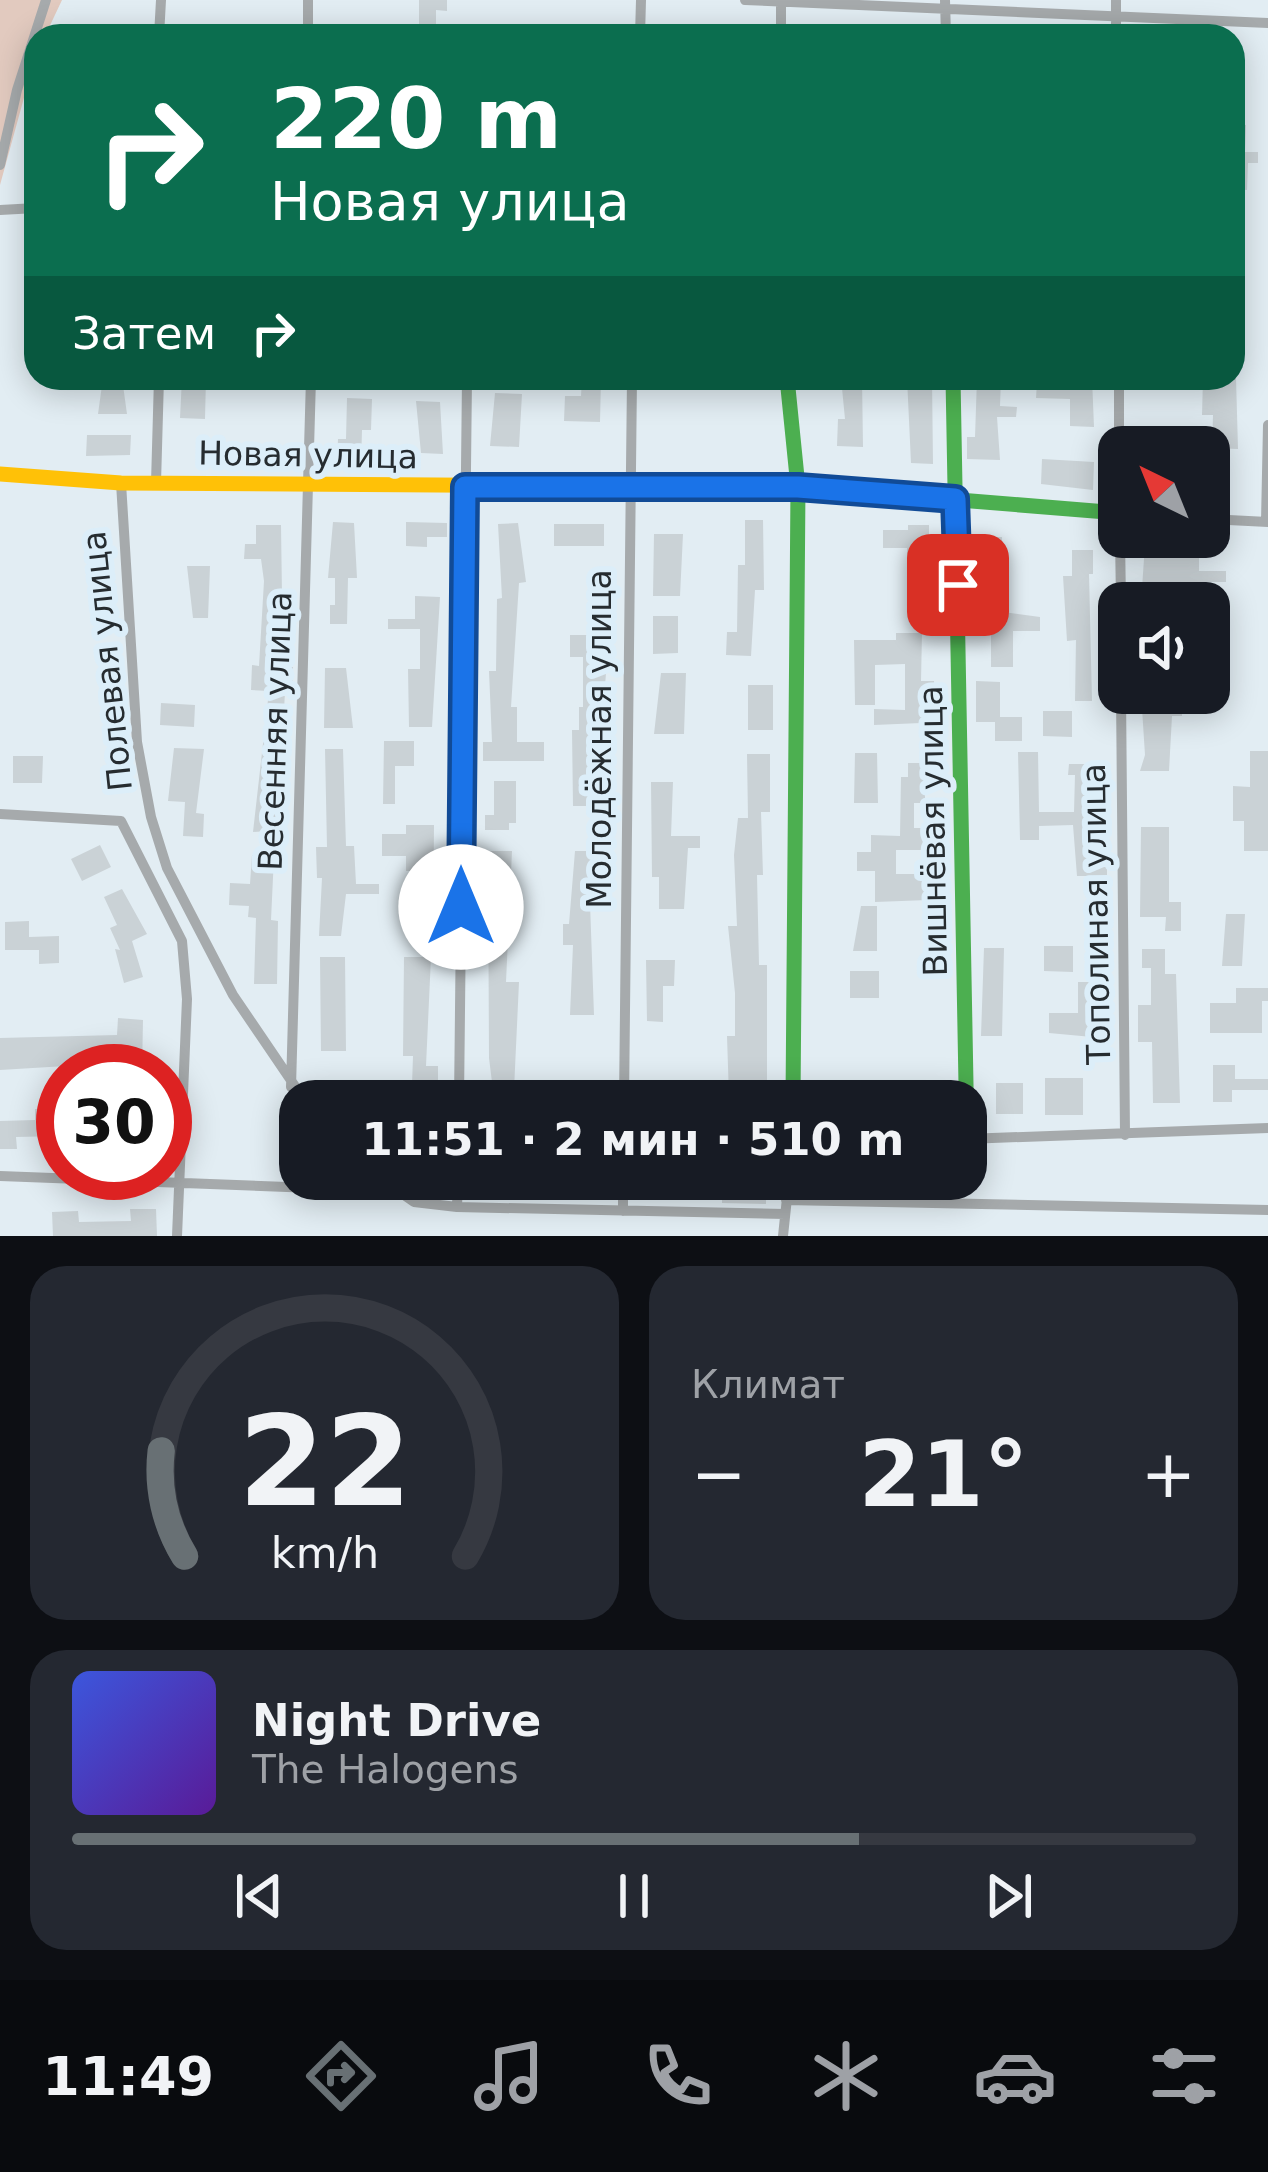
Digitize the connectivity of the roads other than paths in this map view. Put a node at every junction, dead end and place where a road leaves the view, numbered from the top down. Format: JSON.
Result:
{"nodes":[{"id":1,"x":745,"y":0,"type":"edge"},
{"id":2,"x":1116,"y":0,"type":"edge"},
{"id":3,"x":781,"y":1,"type":"edge"},
{"id":4,"x":945,"y":5,"type":"edge"},
{"id":5,"x":1116,"y":16,"type":"junction"},
{"id":6,"x":1268,"y":22,"type":"edge"},
{"id":7,"x":1116,"y":24,"type":"edge"},
{"id":8,"x":24,"y":66,"type":"edge"},
{"id":9,"x":0,"y":165,"type":"edge"},
{"id":10,"x":159,"y":390,"type":"edge"},
{"id":11,"x":311,"y":390,"type":"edge"},
{"id":12,"x":466,"y":390,"type":"edge"},
{"id":13,"x":632,"y":390,"type":"edge"},
{"id":14,"x":788,"y":390,"type":"edge"},
{"id":15,"x":952,"y":390,"type":"edge"},
{"id":16,"x":1119,"y":390,"type":"edge"},
{"id":17,"x":1268,"y":425,"type":"edge"},
{"id":18,"x":1119,"y":426,"type":"edge"},
{"id":19,"x":0,"y":474,"type":"edge"},
{"id":20,"x":121,"y":483,"type":"junction"},
{"id":21,"x":156,"y":483,"type":"junction"},
{"id":22,"x":310,"y":485,"type":"junction"},
{"id":23,"x":465,"y":487,"type":"junction"},
{"id":24,"x":798,"y":487,"type":"junction"},
{"id":25,"x":628,"y":488,"type":"junction"},
{"id":26,"x":955,"y":499,"type":"junction"},
{"id":27,"x":1098,"y":511,"type":"edge"},
{"id":28,"x":1230,"y":520,"type":"edge"},
{"id":29,"x":1267,"y":522,"type":"edge"},
{"id":30,"x":1121,"y":714,"type":"edge"},
{"id":31,"x":0,"y":814,"type":"edge"},
{"id":32,"x":195,"y":922,"type":"junction"},
{"id":33,"x":182,"y":941,"type":"junction"},
{"id":34,"x":185,"y":1044,"type":"edge"},
{"id":35,"x":287,"y":1080,"type":"edge"},
{"id":36,"x":291,"y":1080,"type":"edge"},
{"id":37,"x":459,"y":1080,"type":"edge"},
{"id":38,"x":624,"y":1080,"type":"edge"},
{"id":39,"x":793,"y":1080,"type":"edge"},
{"id":40,"x":965,"y":1080,"type":"edge"},
{"id":41,"x":1268,"y":1128,"type":"edge"},
{"id":42,"x":1125,"y":1135,"type":"junction"},
{"id":43,"x":987,"y":1138,"type":"edge"},
{"id":44,"x":0,"y":1176,"type":"edge"},
{"id":45,"x":36,"y":1178,"type":"edge"},
{"id":46,"x":192,"y":1185,"type":"edge"},
{"id":47,"x":279,"y":1188,"type":"edge"},
{"id":48,"x":179,"y":1200,"type":"edge"},
{"id":49,"x":410,"y":1200,"type":"edge"},
{"id":50,"x":457,"y":1200,"type":"edge"},
{"id":51,"x":623,"y":1200,"type":"edge"},
{"id":52,"x":784,"y":1200,"type":"edge"},
{"id":53,"x":457,"y":1208,"type":"junction"},
{"id":54,"x":781,"y":1210,"type":"junction"},
{"id":55,"x":1268,"y":1210,"type":"edge"},
{"id":56,"x":623,"y":1211,"type":"junction"},
{"id":57,"x":177,"y":1236,"type":"edge"},
{"id":58,"x":782,"y":1236,"type":"edge"}],
"edges":[{"from":1,"to":3,"type":"street"},
{"from":2,"to":5,"type":"street"},
{"from":3,"to":4,"type":"street"},
{"from":4,"to":5,"type":"street"},
{"from":5,"to":6,"type":"street"},
{"from":5,"to":7,"type":"street"},
{"from":8,"to":9,"type":"street"},
{"from":10,"to":21,"type":"street"},
{"from":11,"to":22,"type":"street","name":"Весенняя улица"},
{"from":12,"to":23,"type":"street"},
{"from":13,"to":25,"type":"street","name":"Молодёжная улица"},
{"from":14,"to":24,"type":"street"},
{"from":15,"to":26,"type":"street","name":"Вишнёвая улица"},
{"from":16,"to":18,"type":"street"},
{"from":17,"to":29,"type":"street"},
{"from":19,"to":20,"type":"street","name":"Новая улица"},
{"from":20,"to":21,"type":"street","name":"Новая улица"},
{"from":20,"to":32,"type":"street","name":"Полевая улица"},
{"from":21,"to":22,"type":"street","name":"Новая улица"},
{"from":22,"to":23,"type":"street","name":"Новая улица"},
{"from":22,"to":36,"type":"street","name":"Весенняя улица"},
{"from":23,"to":25,"type":"street","name":"Новая улица"},
{"from":23,"to":37,"type":"street"},
{"from":24,"to":25,"type":"street","name":"Новая улица"},
{"from":24,"to":26,"type":"street","name":"Новая улица"},
{"from":24,"to":39,"type":"street"},
{"from":25,"to":38,"type":"street","name":"Молодёжная улица"},
{"from":26,"to":27,"type":"street","name":"Новая улица"},
{"from":26,"to":40,"type":"street","name":"Вишнёвая улица"},
{"from":28,"to":29,"type":"street"},
{"from":30,"to":42,"type":"street","name":"Тополиная улица"},
{"from":31,"to":33,"type":"street"},
{"from":32,"to":33,"type":"street"},
{"from":32,"to":35,"type":"street","name":"Полевая улица"},
{"from":33,"to":34,"type":"street"},
{"from":41,"to":42,"type":"street"},
{"from":42,"to":43,"type":"street"},
{"from":44,"to":45,"type":"street"},
{"from":46,"to":47,"type":"street"},
{"from":48,"to":57,"type":"street"},
{"from":49,"to":53,"type":"street"},
{"from":50,"to":53,"type":"street"},
{"from":51,"to":56,"type":"street"},
{"from":52,"to":54,"type":"street"},
{"from":53,"to":56,"type":"street"},
{"from":54,"to":55,"type":"street"},
{"from":54,"to":56,"type":"street"},
{"from":54,"to":58,"type":"street"}]}
